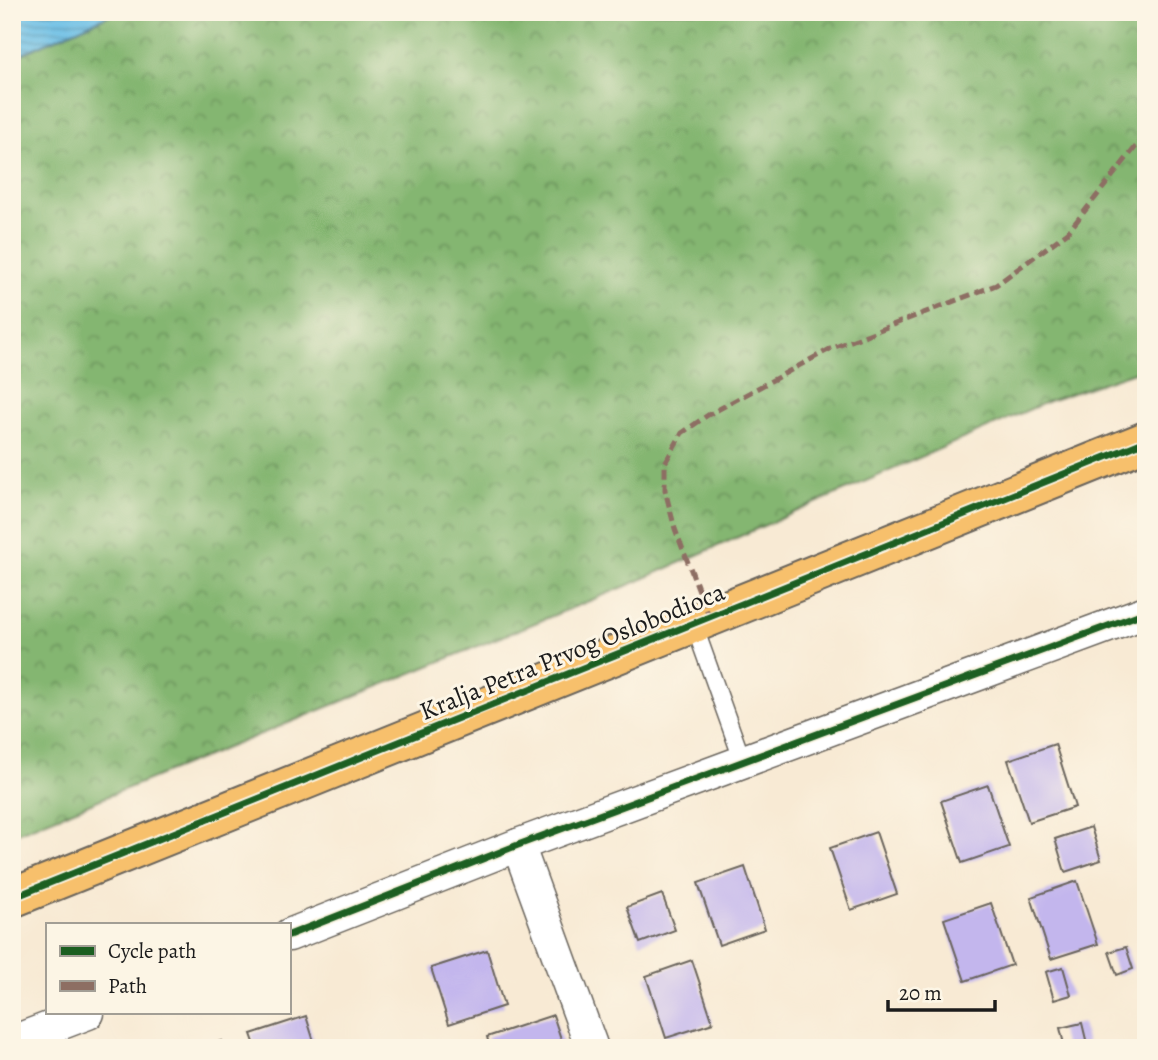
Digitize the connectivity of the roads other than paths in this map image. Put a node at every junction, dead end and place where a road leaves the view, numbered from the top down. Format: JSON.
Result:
{"nodes":[{"id":1,"x":1146,"y":441,"type":"edge"},
{"id":2,"x":1146,"y":612,"type":"edge"},
{"id":3,"x":694,"y":625,"type":"junction"},
{"id":4,"x":743,"y":762,"type":"junction"},
{"id":5,"x":518,"y":845,"type":"junction"},
{"id":6,"x":12,"y":898,"type":"edge"},
{"id":7,"x":290,"y":935,"type":"edge"},
{"id":8,"x":85,"y":1014,"type":"edge"},
{"id":9,"x":12,"y":1042,"type":"edge"},
{"id":10,"x":592,"y":1048,"type":"edge"}],
"edges":[{"from":1,"to":3,"type":"main road","name":"Kralja Petra Prvog Oslobodioca"},
{"from":2,"to":4,"type":"street"},
{"from":3,"to":4,"type":"lane"},
{"from":3,"to":6,"type":"main road","name":"Kralja Petra Prvog Oslobodioca"},
{"from":4,"to":5,"type":"street"},
{"from":5,"to":7,"type":"street"},
{"from":5,"to":10,"type":"street"},
{"from":8,"to":9,"type":"street"}]}
